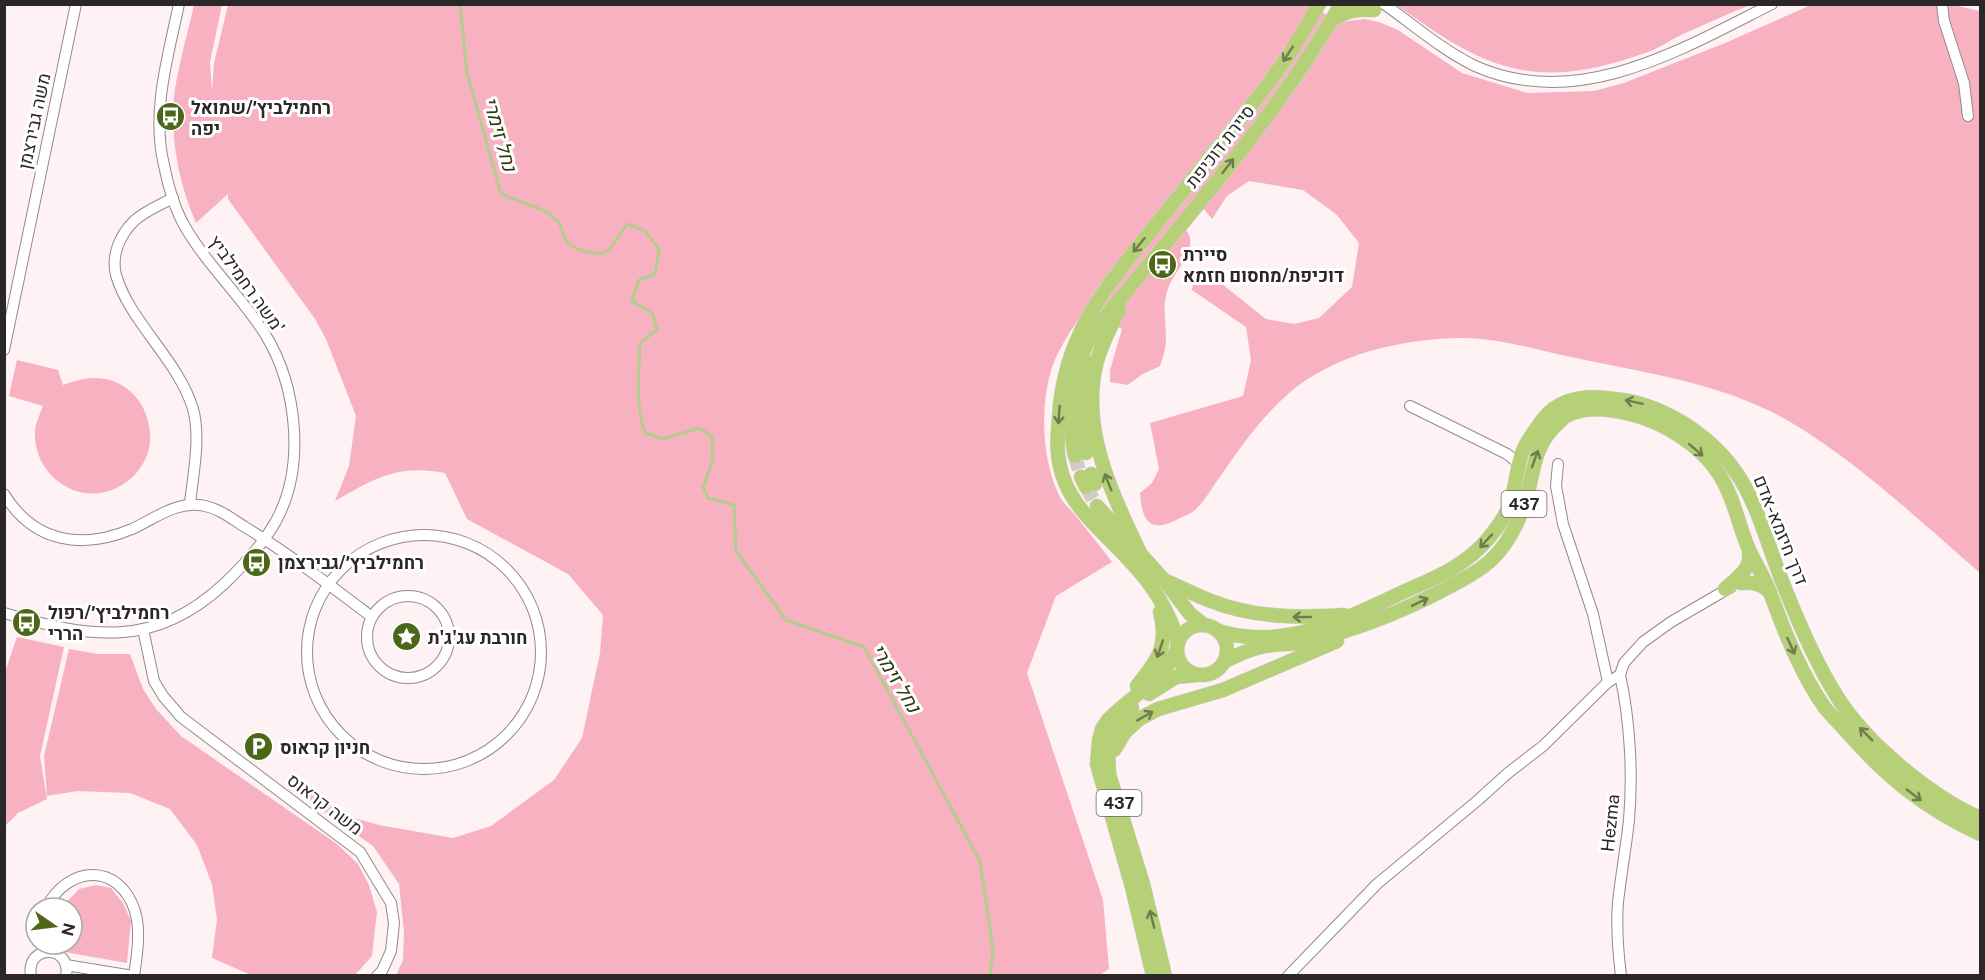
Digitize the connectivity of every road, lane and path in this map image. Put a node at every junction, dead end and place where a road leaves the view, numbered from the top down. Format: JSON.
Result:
{"nodes":[{"id":1,"x":76,"y":4,"type":"edge"},
{"id":2,"x":179,"y":4,"type":"edge"},
{"id":3,"x":1319,"y":4,"type":"edge"},
{"id":4,"x":1341,"y":4,"type":"edge"},
{"id":5,"x":1772,"y":4,"type":"edge"},
{"id":6,"x":1942,"y":4,"type":"edge"},
{"id":7,"x":1374,"y":6,"type":"edge"},
{"id":8,"x":1332,"y":21,"type":"junction"},
{"id":9,"x":1968,"y":116,"type":"dead end"},
{"id":10,"x":173,"y":198,"type":"junction"},
{"id":11,"x":1132,"y":285,"type":"junction"},
{"id":12,"x":4,"y":350,"type":"edge"},
{"id":13,"x":1410,"y":406,"type":"dead end"},
{"id":14,"x":1528,"y":441,"type":"junction"},
{"id":15,"x":1507,"y":454,"type":"junction"},
{"id":16,"x":1081,"y":455,"type":"tunnel mouth"},
{"id":17,"x":1558,"y":464,"type":"dead end"},
{"id":18,"x":1519,"y":470,"type":"junction"},
{"id":19,"x":4,"y":494,"type":"edge"},
{"id":20,"x":190,"y":504,"type":"junction"},
{"id":21,"x":1100,"y":505,"type":"tunnel mouth"},
{"id":22,"x":264,"y":539,"type":"junction"},
{"id":23,"x":1748,"y":547,"type":"junction"},
{"id":24,"x":1770,"y":547,"type":"junction"},
{"id":25,"x":1137,"y":550,"type":"junction"},
{"id":26,"x":1761,"y":576,"type":"junction"},
{"id":27,"x":1164,"y":580,"type":"junction"},
{"id":28,"x":1741,"y":583,"type":"junction"},
{"id":29,"x":329,"y":585,"type":"junction"},
{"id":30,"x":1725,"y":589,"type":"junction"},
{"id":31,"x":1785,"y":591,"type":"junction"},
{"id":32,"x":1770,"y":592,"type":"junction"},
{"id":33,"x":1154,"y":593,"type":"junction"},
{"id":34,"x":4,"y":613,"type":"edge"},
{"id":35,"x":1361,"y":613,"type":"junction"},
{"id":36,"x":372,"y":617,"type":"junction"},
{"id":37,"x":1387,"y":618,"type":"junction"},
{"id":38,"x":1204,"y":625,"type":"junction"},
{"id":39,"x":143,"y":629,"type":"junction"},
{"id":40,"x":1218,"y":631,"type":"junction"},
{"id":41,"x":1178,"y":646,"type":"junction"},
{"id":42,"x":1225,"y":661,"type":"junction"},
{"id":43,"x":1196,"y":675,"type":"junction"},
{"id":44,"x":1620,"y":675,"type":"junction"},
{"id":45,"x":1608,"y":682,"type":"junction"},
{"id":46,"x":1119,"y":709,"type":"junction"},
{"id":47,"x":1108,"y":760,"type":"junction"},
{"id":48,"x":1980,"y":818,"type":"edge"},
{"id":49,"x":1980,"y":834,"type":"edge"},
{"id":50,"x":53,"y":896,"type":"edge"},
{"id":51,"x":36,"y":956,"type":"edge"},
{"id":52,"x":61,"y":956,"type":"edge"},
{"id":53,"x":66,"y":970,"type":"edge"},
{"id":54,"x":31,"y":975,"type":"edge"},
{"id":55,"x":133,"y":975,"type":"edge"},
{"id":56,"x":377,"y":975,"type":"edge"},
{"id":57,"x":1153,"y":975,"type":"edge"},
{"id":58,"x":1165,"y":975,"type":"edge"},
{"id":59,"x":1288,"y":975,"type":"edge"},
{"id":60,"x":1621,"y":975,"type":"edge"}],
"edges":[{"from":1,"to":12,"type":"street","name":"משה גבירצמן"},
{"from":2,"to":10,"type":"street","name":"משה רחמילביץ'"},
{"from":3,"to":33,"type":"main road","name":"סיירת דוכיפת","one_way":true},
{"from":4,"to":8,"type":"main road","name":"סיירת דוכיפת"},
{"from":5,"to":7,"type":"street"},
{"from":6,"to":9,"type":"street"},
{"from":7,"to":8,"type":"main road"},
{"from":11,"to":8,"type":"main road","name":"סיירת דוכיפת","one_way":true},
{"from":10,"to":20,"type":"street"},
{"from":10,"to":22,"type":"street","name":"משה רחמילביץ'"},
{"from":11,"to":16,"type":"main road","name":"סיירת דוכיפת"},
{"from":25,"to":11,"type":"main road","one_way":true},
{"from":13,"to":15,"type":"street"},
{"from":14,"to":15,"type":"street"},
{"from":14,"to":18,"type":"main road","name":"דרך חיזמא-אדם","number":"437"},
{"from":24,"to":14,"type":"main road","name":"דרך חיזמא-אדם","number":"437","one_way":true},
{"from":15,"to":18,"type":"street"},
{"from":17,"to":45,"type":"street"},
{"from":18,"to":35,"type":"main road","name":"דרך חיזמא-אדם","number":"437","one_way":true},
{"from":19,"to":20,"type":"street"},
{"from":20,"to":22,"type":"street"},
{"from":21,"to":25,"type":"main road"},
{"from":22,"to":29,"type":"street"},
{"from":22,"to":39,"type":"street","name":"משה רחמילביץ'"},
{"from":23,"to":26,"type":"main road","name":"דרך חיזמא-אדם","number":"437"},
{"from":23,"to":30,"type":"main road"},
{"from":37,"to":23,"type":"main road","name":"דרך חיזמא-אדם","number":"437","one_way":true},
{"from":24,"to":26,"type":"street"},
{"from":24,"to":31,"type":"main road","name":"דרך חיזמא-אדם","number":"437"},
{"from":25,"to":27,"type":"main road"},
{"from":26,"to":28,"type":"street"},
{"from":26,"to":31,"type":"street"},
{"from":26,"to":32,"type":"main road","name":"דרך חיזמא-אדם","number":"437"},
{"from":35,"to":27,"type":"main road","one_way":true},
{"from":27,"to":38,"type":"main road"},
{"from":28,"to":30,"type":"street"},
{"from":28,"to":32,"type":"main road"},
{"from":29,"to":29,"type":"street"},
{"from":29,"to":36,"type":"street"},
{"from":30,"to":44,"type":"street"},
{"from":48,"to":31,"type":"main road","name":"דרך חיזמא-אדם","number":"437","one_way":true},
{"from":32,"to":49,"type":"main road","name":"דרך חיזמא-אדם","number":"437","one_way":true},
{"from":33,"to":41,"type":"main road"},
{"from":33,"to":46,"type":"main road","one_way":true},
{"from":34,"to":39,"type":"street","name":"משה רחמילביץ'"},
{"from":35,"to":40,"type":"main road","name":"דרך חיזמא-אדם","number":"437"},
{"from":36,"to":36,"type":"street"},
{"from":37,"to":42,"type":"main road","name":"דרך חיזמא-אדם","number":"437"},
{"from":47,"to":37,"type":"main road","one_way":true},
{"from":38,"to":40,"type":"main road"},
{"from":38,"to":41,"type":"main road"},
{"from":39,"to":56,"type":"street","name":"משה קראוס"},
{"from":40,"to":42,"type":"main road"},
{"from":41,"to":43,"type":"main road"},
{"from":41,"to":46,"type":"main road","number":"437"},
{"from":42,"to":43,"type":"main road"},
{"from":43,"to":47,"type":"main road","number":"437"},
{"from":44,"to":45,"type":"street"},
{"from":44,"to":60,"type":"street","name":"Hezma"},
{"from":45,"to":59,"type":"street"},
{"from":46,"to":57,"type":"main road","number":"437"},
{"from":58,"to":47,"type":"main road","number":"437","one_way":true},
{"from":50,"to":55,"type":"street"},
{"from":51,"to":54,"type":"street"},
{"from":52,"to":53,"type":"street"},
{"from":53,"to":55,"type":"street"}]}
